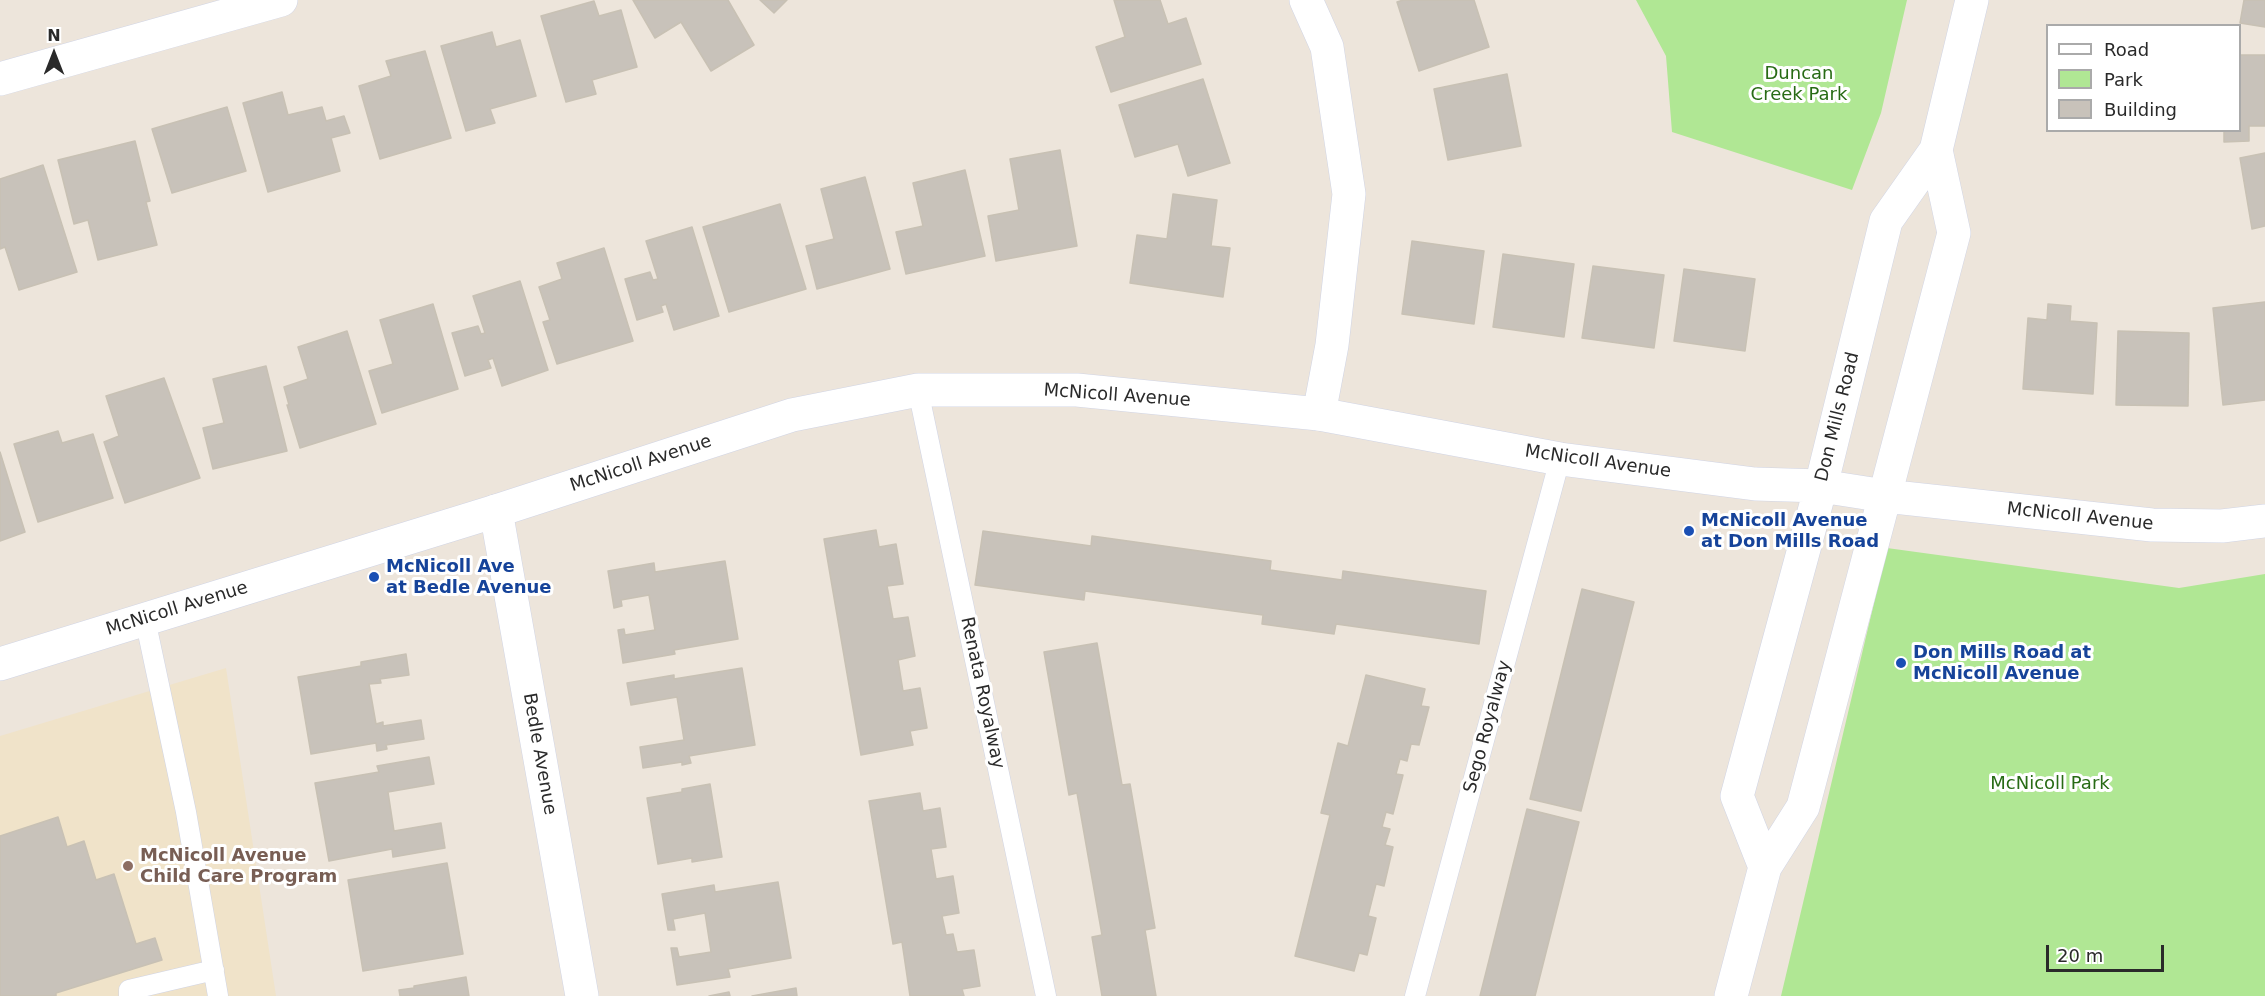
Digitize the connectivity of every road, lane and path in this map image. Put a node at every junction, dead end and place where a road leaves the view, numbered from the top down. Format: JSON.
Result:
{"nodes":[{"id":1,"x":281,"y":0,"type":"edge"},
{"id":2,"x":1306,"y":0,"type":"edge"},
{"id":3,"x":1972,"y":0,"type":"edge"},
{"id":4,"x":0,"y":79,"type":"edge"},
{"id":5,"x":1936,"y":150,"type":"junction"},
{"id":6,"x":918,"y":390,"type":"junction"},
{"id":7,"x":1319,"y":414,"type":"junction"},
{"id":8,"x":1560,"y":459,"type":"junction"},
{"id":9,"x":1821,"y":486,"type":"junction"},
{"id":10,"x":1885,"y":496,"type":"junction"},
{"id":11,"x":496,"y":511,"type":"junction"},
{"id":12,"x":2265,"y":521,"type":"edge"},
{"id":13,"x":145,"y":620,"type":"junction"},
{"id":14,"x":0,"y":664,"type":"edge"},
{"id":15,"x":1765,"y":867,"type":"junction"},
{"id":16,"x":213,"y":970,"type":"junction"},
{"id":17,"x":129,"y":996,"type":"edge"},
{"id":18,"x":218,"y":996,"type":"edge"},
{"id":19,"x":582,"y":996,"type":"edge"},
{"id":20,"x":1046,"y":996,"type":"edge"},
{"id":21,"x":1415,"y":996,"type":"edge"},
{"id":22,"x":1731,"y":996,"type":"edge"}],
"edges":[{"from":1,"to":4,"type":"street"},
{"from":2,"to":7,"type":"street"},
{"from":3,"to":5,"type":"street","name":"Don Mills Road"},
{"from":5,"to":9,"type":"street","name":"Don Mills Road"},
{"from":5,"to":10,"type":"street","name":"Don Mills Road"},
{"from":6,"to":7,"type":"street","name":"McNicoll Avenue"},
{"from":6,"to":11,"type":"street","name":"McNicoll Avenue"},
{"from":6,"to":20,"type":"lane","name":"Renata Royalway"},
{"from":7,"to":8,"type":"street","name":"McNicoll Avenue"},
{"from":8,"to":9,"type":"street","name":"McNicoll Avenue"},
{"from":8,"to":21,"type":"lane","name":"Sego Royalway"},
{"from":9,"to":10,"type":"street","name":"McNicoll Avenue"},
{"from":9,"to":15,"type":"street","name":"Don Mills Road"},
{"from":10,"to":12,"type":"street","name":"McNicoll Avenue"},
{"from":10,"to":15,"type":"street","name":"Don Mills Road"},
{"from":11,"to":13,"type":"street","name":"McNicoll Avenue"},
{"from":11,"to":19,"type":"street","name":"Bedle Avenue"},
{"from":13,"to":14,"type":"street","name":"McNicoll Avenue"},
{"from":13,"to":16,"type":"lane"},
{"from":15,"to":22,"type":"street","name":"Don Mills Road"},
{"from":16,"to":17,"type":"lane"},
{"from":16,"to":18,"type":"lane"}]}
